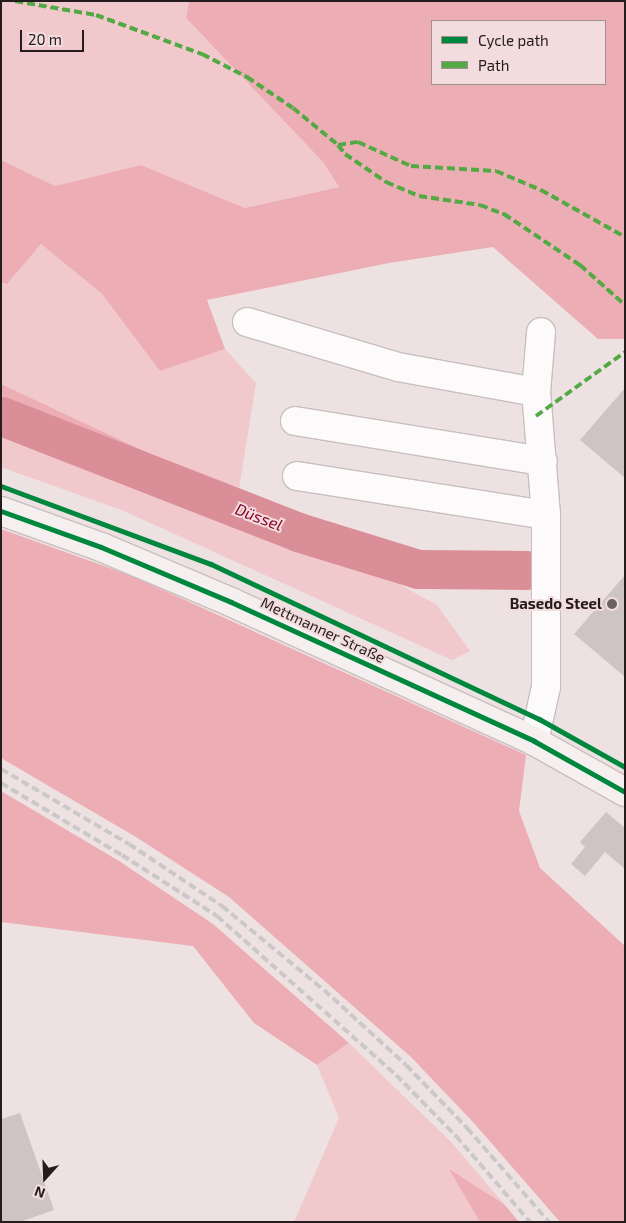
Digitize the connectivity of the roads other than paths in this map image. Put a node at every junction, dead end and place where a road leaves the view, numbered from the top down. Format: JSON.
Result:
{"nodes":[{"id":1,"x":248,"y":322,"type":"dead end"},
{"id":2,"x":541,"y":332,"type":"dead end"},
{"id":3,"x":536,"y":392,"type":"junction"},
{"id":4,"x":295,"y":421,"type":"dead end"},
{"id":5,"x":543,"y":461,"type":"junction"},
{"id":6,"x":297,"y":476,"type":"dead end"},
{"id":7,"x":1,"y":511,"type":"edge"},
{"id":8,"x":546,"y":515,"type":"junction"},
{"id":9,"x":534,"y":741,"type":"junction"},
{"id":10,"x":625,"y":792,"type":"edge"}],
"edges":[{"from":1,"to":3,"type":"lane"},
{"from":2,"to":3,"type":"lane"},
{"from":3,"to":5,"type":"lane"},
{"from":4,"to":5,"type":"lane"},
{"from":5,"to":8,"type":"lane"},
{"from":6,"to":8,"type":"lane"},
{"from":7,"to":9,"type":"main road","name":"Mettmanner Straße"},
{"from":8,"to":9,"type":"lane"},
{"from":9,"to":10,"type":"main road","name":"Mettmanner Straße"}]}
